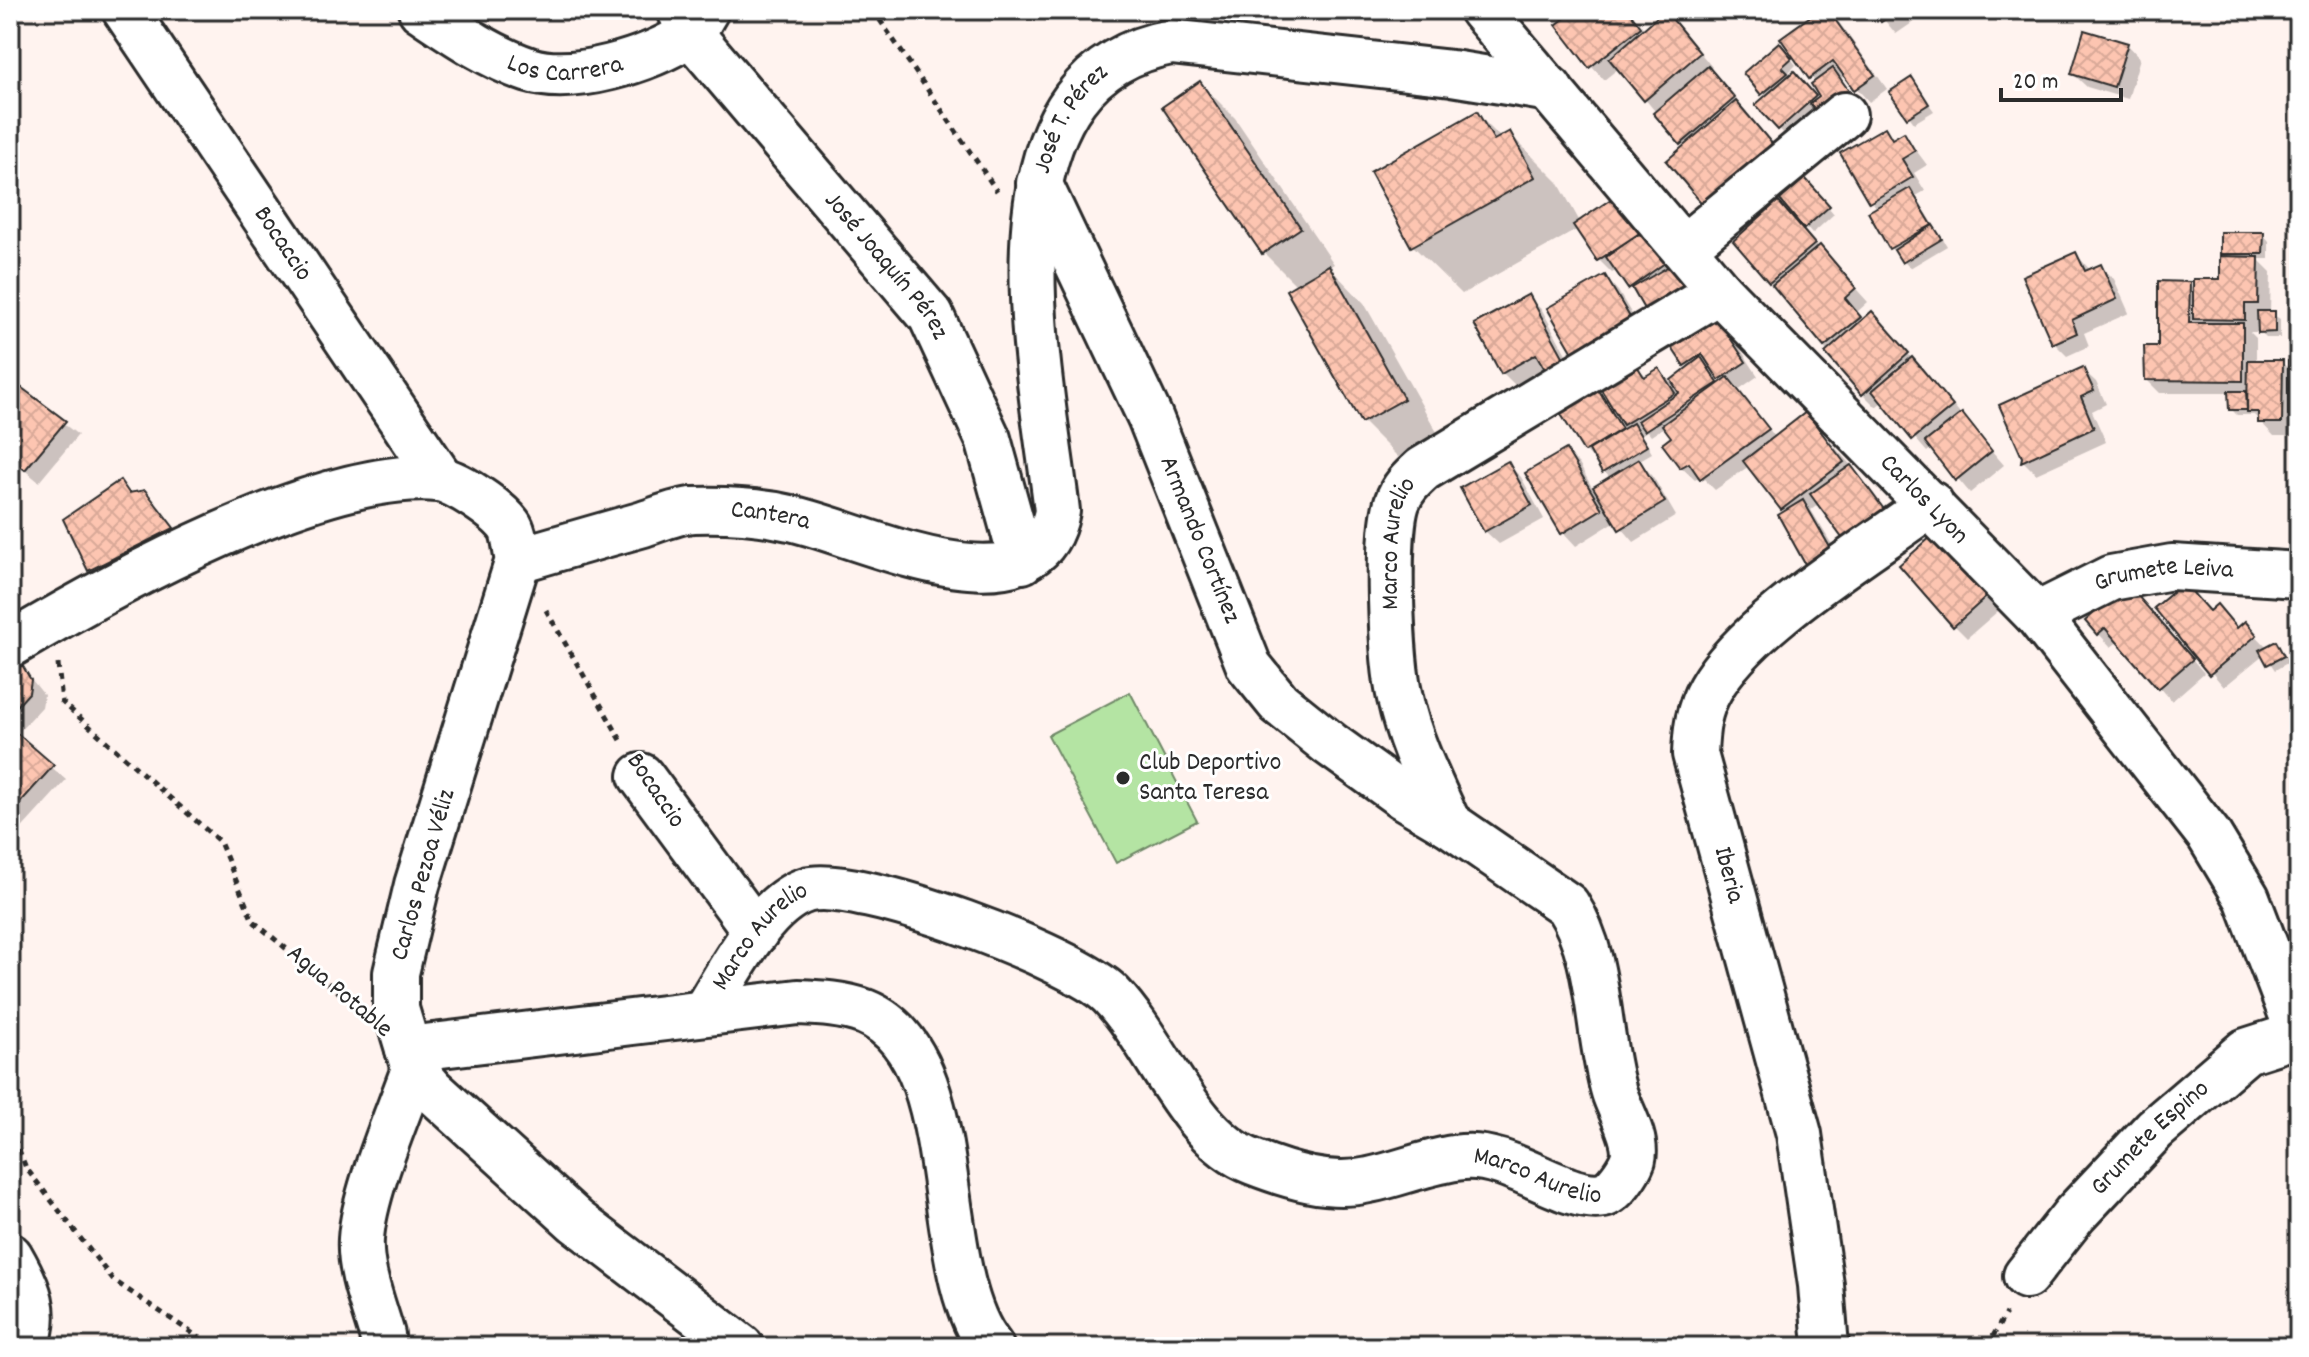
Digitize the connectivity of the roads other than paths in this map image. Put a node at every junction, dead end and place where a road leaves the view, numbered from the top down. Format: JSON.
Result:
{"nodes":[{"id":1,"x":125,"y":10,"type":"edge"},
{"id":2,"x":421,"y":10,"type":"edge"},
{"id":3,"x":1482,"y":10,"type":"edge"},
{"id":4,"x":692,"y":18,"type":"edge"},
{"id":5,"x":1550,"y":89,"type":"junction"},
{"id":6,"x":1844,"y":115,"type":"dead end"},
{"id":7,"x":1018,"y":187,"type":"junction"},
{"id":8,"x":1683,"y":248,"type":"junction"},
{"id":9,"x":1719,"y":291,"type":"junction"},
{"id":10,"x":441,"y":479,"type":"junction"},
{"id":11,"x":1931,"y":504,"type":"junction"},
{"id":12,"x":518,"y":560,"type":"junction"},
{"id":13,"x":1022,"y":561,"type":"junction"},
{"id":14,"x":2299,"y":575,"type":"edge"},
{"id":15,"x":2037,"y":615,"type":"junction"},
{"id":16,"x":10,"y":645,"type":"edge"},
{"id":17,"x":641,"y":776,"type":"road end"},
{"id":18,"x":1448,"y":823,"type":"junction"},
{"id":19,"x":756,"y":932,"type":"junction"},
{"id":20,"x":705,"y":1011,"type":"junction"},
{"id":21,"x":2299,"y":1034,"type":"edge"},
{"id":22,"x":411,"y":1059,"type":"junction"},
{"id":23,"x":10,"y":1256,"type":"edge"},
{"id":24,"x":2026,"y":1276,"type":"dead end"},
{"id":25,"x":382,"y":1335,"type":"dead end"},
{"id":26,"x":25,"y":1347,"type":"edge"},
{"id":27,"x":741,"y":1347,"type":"edge"},
{"id":28,"x":991,"y":1347,"type":"edge"},
{"id":29,"x":1826,"y":1347,"type":"edge"}],
"edges":[{"from":1,"to":10,"type":"street","name":"Bocaccio"},
{"from":2,"to":4,"type":"street","name":"Los Carrera"},
{"from":3,"to":5,"type":"street","name":"Carlos Lyon"},
{"from":4,"to":13,"type":"street","name":"José Joaquín Pérez"},
{"from":5,"to":7,"type":"street","name":"José T. Pérez"},
{"from":5,"to":8,"type":"street","name":"Carlos Lyon"},
{"from":6,"to":8,"type":"street"},
{"from":7,"to":13,"type":"street","name":"José T. Pérez"},
{"from":7,"to":18,"type":"street","name":"Armando Cortínez"},
{"from":8,"to":9,"type":"street","name":"Carlos Lyon"},
{"from":9,"to":11,"type":"street","name":"Carlos Lyon"},
{"from":9,"to":18,"type":"street","name":"Marco Aurelio"},
{"from":10,"to":12,"type":"street"},
{"from":10,"to":16,"type":"street"},
{"from":11,"to":15,"type":"street","name":"Carlos Lyon"},
{"from":11,"to":29,"type":"street","name":"Iberia"},
{"from":12,"to":13,"type":"street","name":"Cantera"},
{"from":12,"to":22,"type":"street","name":"Carlos Pezoa Véliz"},
{"from":14,"to":15,"type":"street","name":"Grumete Leiva"},
{"from":15,"to":21,"type":"street","name":"Carlos Lyon"},
{"from":17,"to":19,"type":"street","name":"Bocaccio"},
{"from":18,"to":19,"type":"street","name":"Marco Aurelio"},
{"from":19,"to":20,"type":"street","name":"Marco Aurelio"},
{"from":20,"to":22,"type":"street"},
{"from":20,"to":28,"type":"street"},
{"from":21,"to":24,"type":"street","name":"Grumete Espino"},
{"from":22,"to":25,"type":"street"},
{"from":22,"to":27,"type":"street"},
{"from":23,"to":26,"type":"street"}]}
